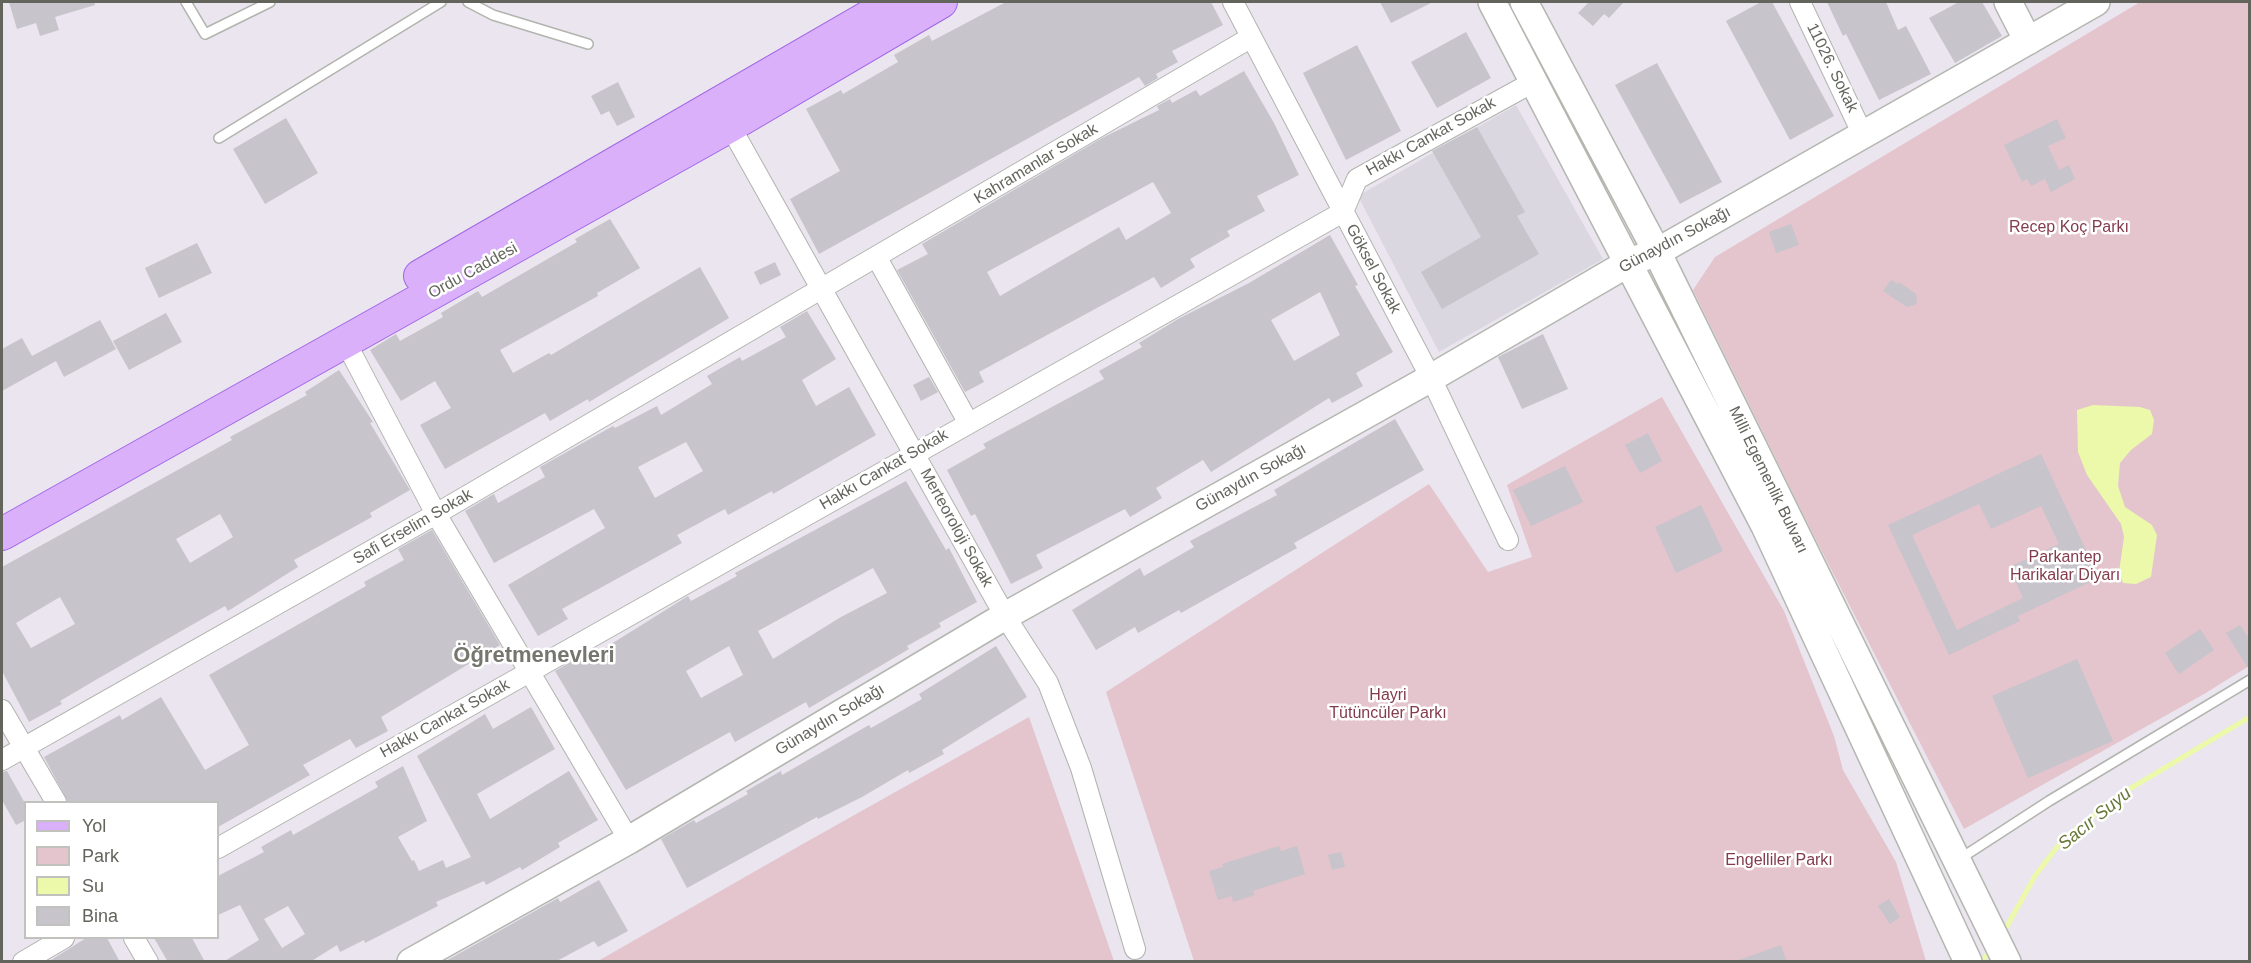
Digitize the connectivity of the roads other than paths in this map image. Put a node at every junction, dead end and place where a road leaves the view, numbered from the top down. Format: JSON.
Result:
{"nodes":[{"id":1,"x":186,"y":2,"type":"edge"},
{"id":2,"x":270,"y":2,"type":"edge"},
{"id":3,"x":441,"y":2,"type":"edge"},
{"id":4,"x":468,"y":2,"type":"edge"},
{"id":5,"x":894,"y":2,"type":"edge"},
{"id":6,"x":941,"y":2,"type":"edge"},
{"id":7,"x":1233,"y":2,"type":"edge"},
{"id":8,"x":1492,"y":2,"type":"edge"},
{"id":9,"x":1524,"y":2,"type":"edge"},
{"id":10,"x":1800,"y":2,"type":"edge"},
{"id":11,"x":2008,"y":2,"type":"edge"},
{"id":12,"x":2096,"y":2,"type":"edge"},
{"id":13,"x":1250,"y":38,"type":"junction"},
{"id":14,"x":2028,"y":41,"type":"junction"},
{"id":15,"x":588,"y":44,"type":"dead end"},
{"id":16,"x":1535,"y":81,"type":"junction"},
{"id":17,"x":730,"y":126,"type":"junction"},
{"id":18,"x":1863,"y":135,"type":"junction"},
{"id":19,"x":219,"y":138,"type":"dead end"},
{"id":20,"x":1342,"y":212,"type":"junction"},
{"id":21,"x":1657,"y":252,"type":"junction"},
{"id":22,"x":877,"y":258,"type":"junction"},
{"id":23,"x":1630,"y":262,"type":"junction"},
{"id":24,"x":822,"y":290,"type":"junction"},
{"id":25,"x":346,"y":343,"type":"junction"},
{"id":26,"x":1431,"y":378,"type":"junction"},
{"id":27,"x":968,"y":422,"type":"junction"},
{"id":28,"x":914,"y":453,"type":"junction"},
{"id":29,"x":436,"y":514,"type":"junction"},
{"id":30,"x":2,"y":519,"type":"edge"},
{"id":31,"x":2,"y":534,"type":"edge"},
{"id":32,"x":1508,"y":540,"type":"dead end"},
{"id":33,"x":1005,"y":616,"type":"junction"},
{"id":34,"x":529,"y":672,"type":"junction"},
{"id":35,"x":2250,"y":680,"type":"edge"},
{"id":36,"x":2,"y":710,"type":"edge"},
{"id":37,"x":24,"y":747,"type":"junction"},
{"id":38,"x":2,"y":760,"type":"edge"},
{"id":39,"x":55,"y":801,"type":"edge"},
{"id":40,"x":629,"y":840,"type":"junction"},
{"id":41,"x":219,"y":847,"type":"edge"},
{"id":42,"x":1957,"y":860,"type":"junction"},
{"id":43,"x":62,"y":939,"type":"edge"},
{"id":44,"x":135,"y":939,"type":"edge"},
{"id":45,"x":1135,"y":949,"type":"dead end"},
{"id":46,"x":2004,"y":956,"type":"edge"},
{"id":47,"x":23,"y":962,"type":"edge"},
{"id":48,"x":148,"y":962,"type":"edge"},
{"id":49,"x":411,"y":962,"type":"edge"},
{"id":50,"x":1968,"y":962,"type":"edge"}],
"edges":[{"from":1,"to":2,"type":"lane"},
{"from":3,"to":19,"type":"lane"},
{"from":4,"to":15,"type":"lane"},
{"from":5,"to":30,"type":"main road","name":"Ordu Caddesi"},
{"from":6,"to":17,"type":"main road","name":"Ordu Caddesi"},
{"from":7,"to":13,"type":"street","name":"Göksel Sokak"},
{"from":8,"to":16,"type":"main road","name":"Milli Egemenlik Bulvarı"},
{"from":9,"to":21,"type":"main road","name":"Milli Egemenlik Bulvarı"},
{"from":10,"to":18,"type":"street","name":"11026. Sokak"},
{"from":11,"to":14,"type":"main road"},
{"from":12,"to":14,"type":"main road","name":"Günaydın Sokağı"},
{"from":13,"to":20,"type":"street","name":"Göksel Sokak"},
{"from":13,"to":22,"type":"street","name":"Kahramanlar Sokak"},
{"from":14,"to":18,"type":"main road","name":"Günaydın Sokağı"},
{"from":16,"to":20,"type":"street","name":"Hakkı Cankat Sokak"},
{"from":16,"to":23,"type":"main road","name":"Milli Egemenlik Bulvarı"},
{"from":17,"to":24,"type":"street","name":"Merteoroloji Sokak"},
{"from":17,"to":25,"type":"main road","name":"Ordu Caddesi"},
{"from":18,"to":21,"type":"main road","name":"Günaydın Sokağı"},
{"from":20,"to":26,"type":"street","name":"Göksel Sokak"},
{"from":20,"to":27,"type":"street","name":"Hakkı Cankat Sokak"},
{"from":21,"to":23,"type":"main road","name":"Günaydın Sokağı"},
{"from":21,"to":42,"type":"main road","name":"Milli Egemenlik Bulvarı"},
{"from":22,"to":24,"type":"street","name":"Kahramanlar Sokak"},
{"from":22,"to":27,"type":"street"},
{"from":23,"to":26,"type":"main road","name":"Günaydın Sokağı"},
{"from":23,"to":50,"type":"main road","name":"Milli Egemenlik Bulvarı"},
{"from":24,"to":28,"type":"street","name":"Merteoroloji Sokak"},
{"from":24,"to":29,"type":"street","name":"Safi Erselim Sokak"},
{"from":25,"to":29,"type":"street"},
{"from":25,"to":31,"type":"main road","name":"Ordu Caddesi"},
{"from":26,"to":32,"type":"street","name":"Göksel Sokak"},
{"from":26,"to":33,"type":"main road","name":"Günaydın Sokağı"},
{"from":27,"to":28,"type":"street","name":"Hakkı Cankat Sokak"},
{"from":28,"to":33,"type":"street","name":"Merteoroloji Sokak"},
{"from":28,"to":34,"type":"street","name":"Hakkı Cankat Sokak"},
{"from":29,"to":34,"type":"street"},
{"from":29,"to":37,"type":"street","name":"Safi Erselim Sokak"},
{"from":33,"to":40,"type":"main road","name":"Günaydın Sokağı"},
{"from":33,"to":45,"type":"street","name":"Merteoroloji Sokak"},
{"from":34,"to":40,"type":"street"},
{"from":34,"to":41,"type":"street","name":"Hakkı Cankat Sokak"},
{"from":35,"to":42,"type":"lane"},
{"from":36,"to":37,"type":"street"},
{"from":37,"to":38,"type":"street","name":"Safi Erselim Sokak"},
{"from":37,"to":39,"type":"street"},
{"from":40,"to":49,"type":"main road","name":"Günaydın Sokağı"},
{"from":42,"to":46,"type":"main road","name":"Milli Egemenlik Bulvarı"},
{"from":43,"to":47,"type":"street"},
{"from":44,"to":48,"type":"street"}]}
